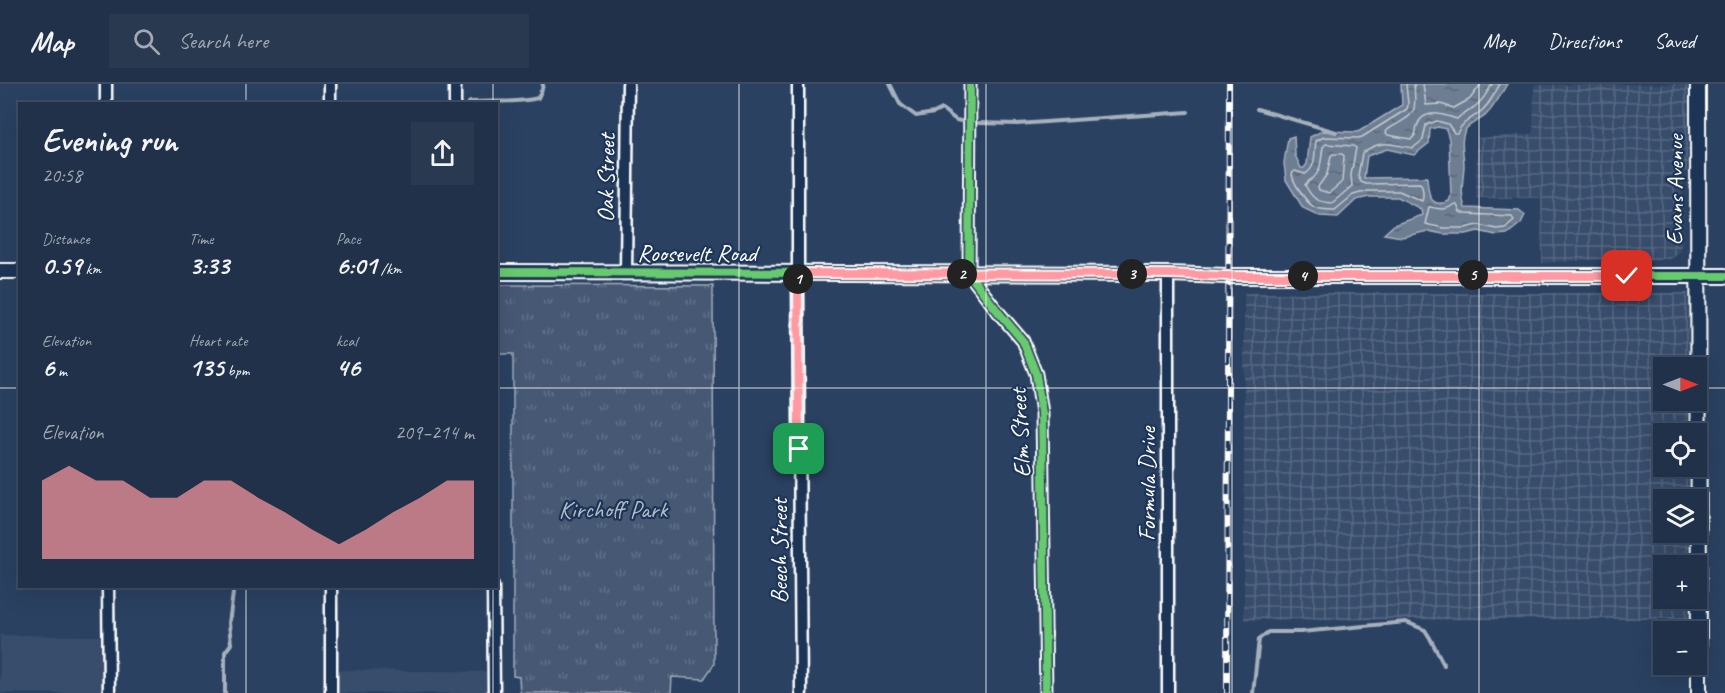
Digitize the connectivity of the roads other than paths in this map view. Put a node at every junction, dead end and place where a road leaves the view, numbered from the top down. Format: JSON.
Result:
{"nodes":[{"id":1,"x":106,"y":84,"type":"edge"},
{"id":2,"x":330,"y":84,"type":"edge"},
{"id":3,"x":455,"y":84,"type":"edge"},
{"id":4,"x":628,"y":84,"type":"edge"},
{"id":5,"x":798,"y":84,"type":"edge"},
{"id":6,"x":970,"y":84,"type":"edge"},
{"id":7,"x":1698,"y":84,"type":"edge"},
{"id":8,"x":106,"y":102,"type":"edge"},
{"id":9,"x":330,"y":102,"type":"edge"},
{"id":10,"x":455,"y":102,"type":"edge"},
{"id":11,"x":0,"y":271,"type":"edge"},
{"id":12,"x":18,"y":271,"type":"edge"},
{"id":13,"x":498,"y":272,"type":"edge"},
{"id":14,"x":626,"y":273,"type":"junction"},
{"id":15,"x":798,"y":273,"type":"junction"},
{"id":16,"x":969,"y":274,"type":"junction"},
{"id":17,"x":1168,"y":274,"type":"junction"},
{"id":18,"x":1698,"y":276,"type":"junction"},
{"id":19,"x":1725,"y":276,"type":"edge"},
{"id":20,"x":108,"y":588,"type":"edge"},
{"id":21,"x":331,"y":588,"type":"edge"},
{"id":22,"x":493,"y":588,"type":"edge"},
{"id":23,"x":109,"y":693,"type":"edge"},
{"id":24,"x":331,"y":693,"type":"edge"},
{"id":25,"x":494,"y":693,"type":"edge"},
{"id":26,"x":801,"y":693,"type":"edge"},
{"id":27,"x":1046,"y":693,"type":"edge"},
{"id":28,"x":1168,"y":693,"type":"edge"},
{"id":29,"x":1699,"y":693,"type":"edge"}],
"edges":[{"from":1,"to":8,"type":"street"},
{"from":2,"to":9,"type":"street"},
{"from":3,"to":10,"type":"street"},
{"from":4,"to":14,"type":"street","name":"Oak Street"},
{"from":5,"to":15,"type":"street","name":"Beech Street"},
{"from":6,"to":16,"type":"street"},
{"from":7,"to":18,"type":"street","name":"Evans Avenue"},
{"from":11,"to":12,"type":"street"},
{"from":13,"to":14,"type":"street","name":"Roosevelt Road"},
{"from":14,"to":15,"type":"street","name":"Roosevelt Road"},
{"from":15,"to":16,"type":"street","name":"Roosevelt Road"},
{"from":15,"to":26,"type":"street","name":"Beech Street"},
{"from":16,"to":17,"type":"street","name":"Roosevelt Road"},
{"from":16,"to":27,"type":"street","name":"Elm Street"},
{"from":17,"to":18,"type":"street","name":"Roosevelt Road"},
{"from":17,"to":28,"type":"street","name":"Formula Drive"},
{"from":18,"to":19,"type":"street","name":"Roosevelt Road"},
{"from":18,"to":29,"type":"street","name":"Evans Avenue"},
{"from":20,"to":23,"type":"street"},
{"from":21,"to":24,"type":"street"},
{"from":22,"to":25,"type":"street"}]}
